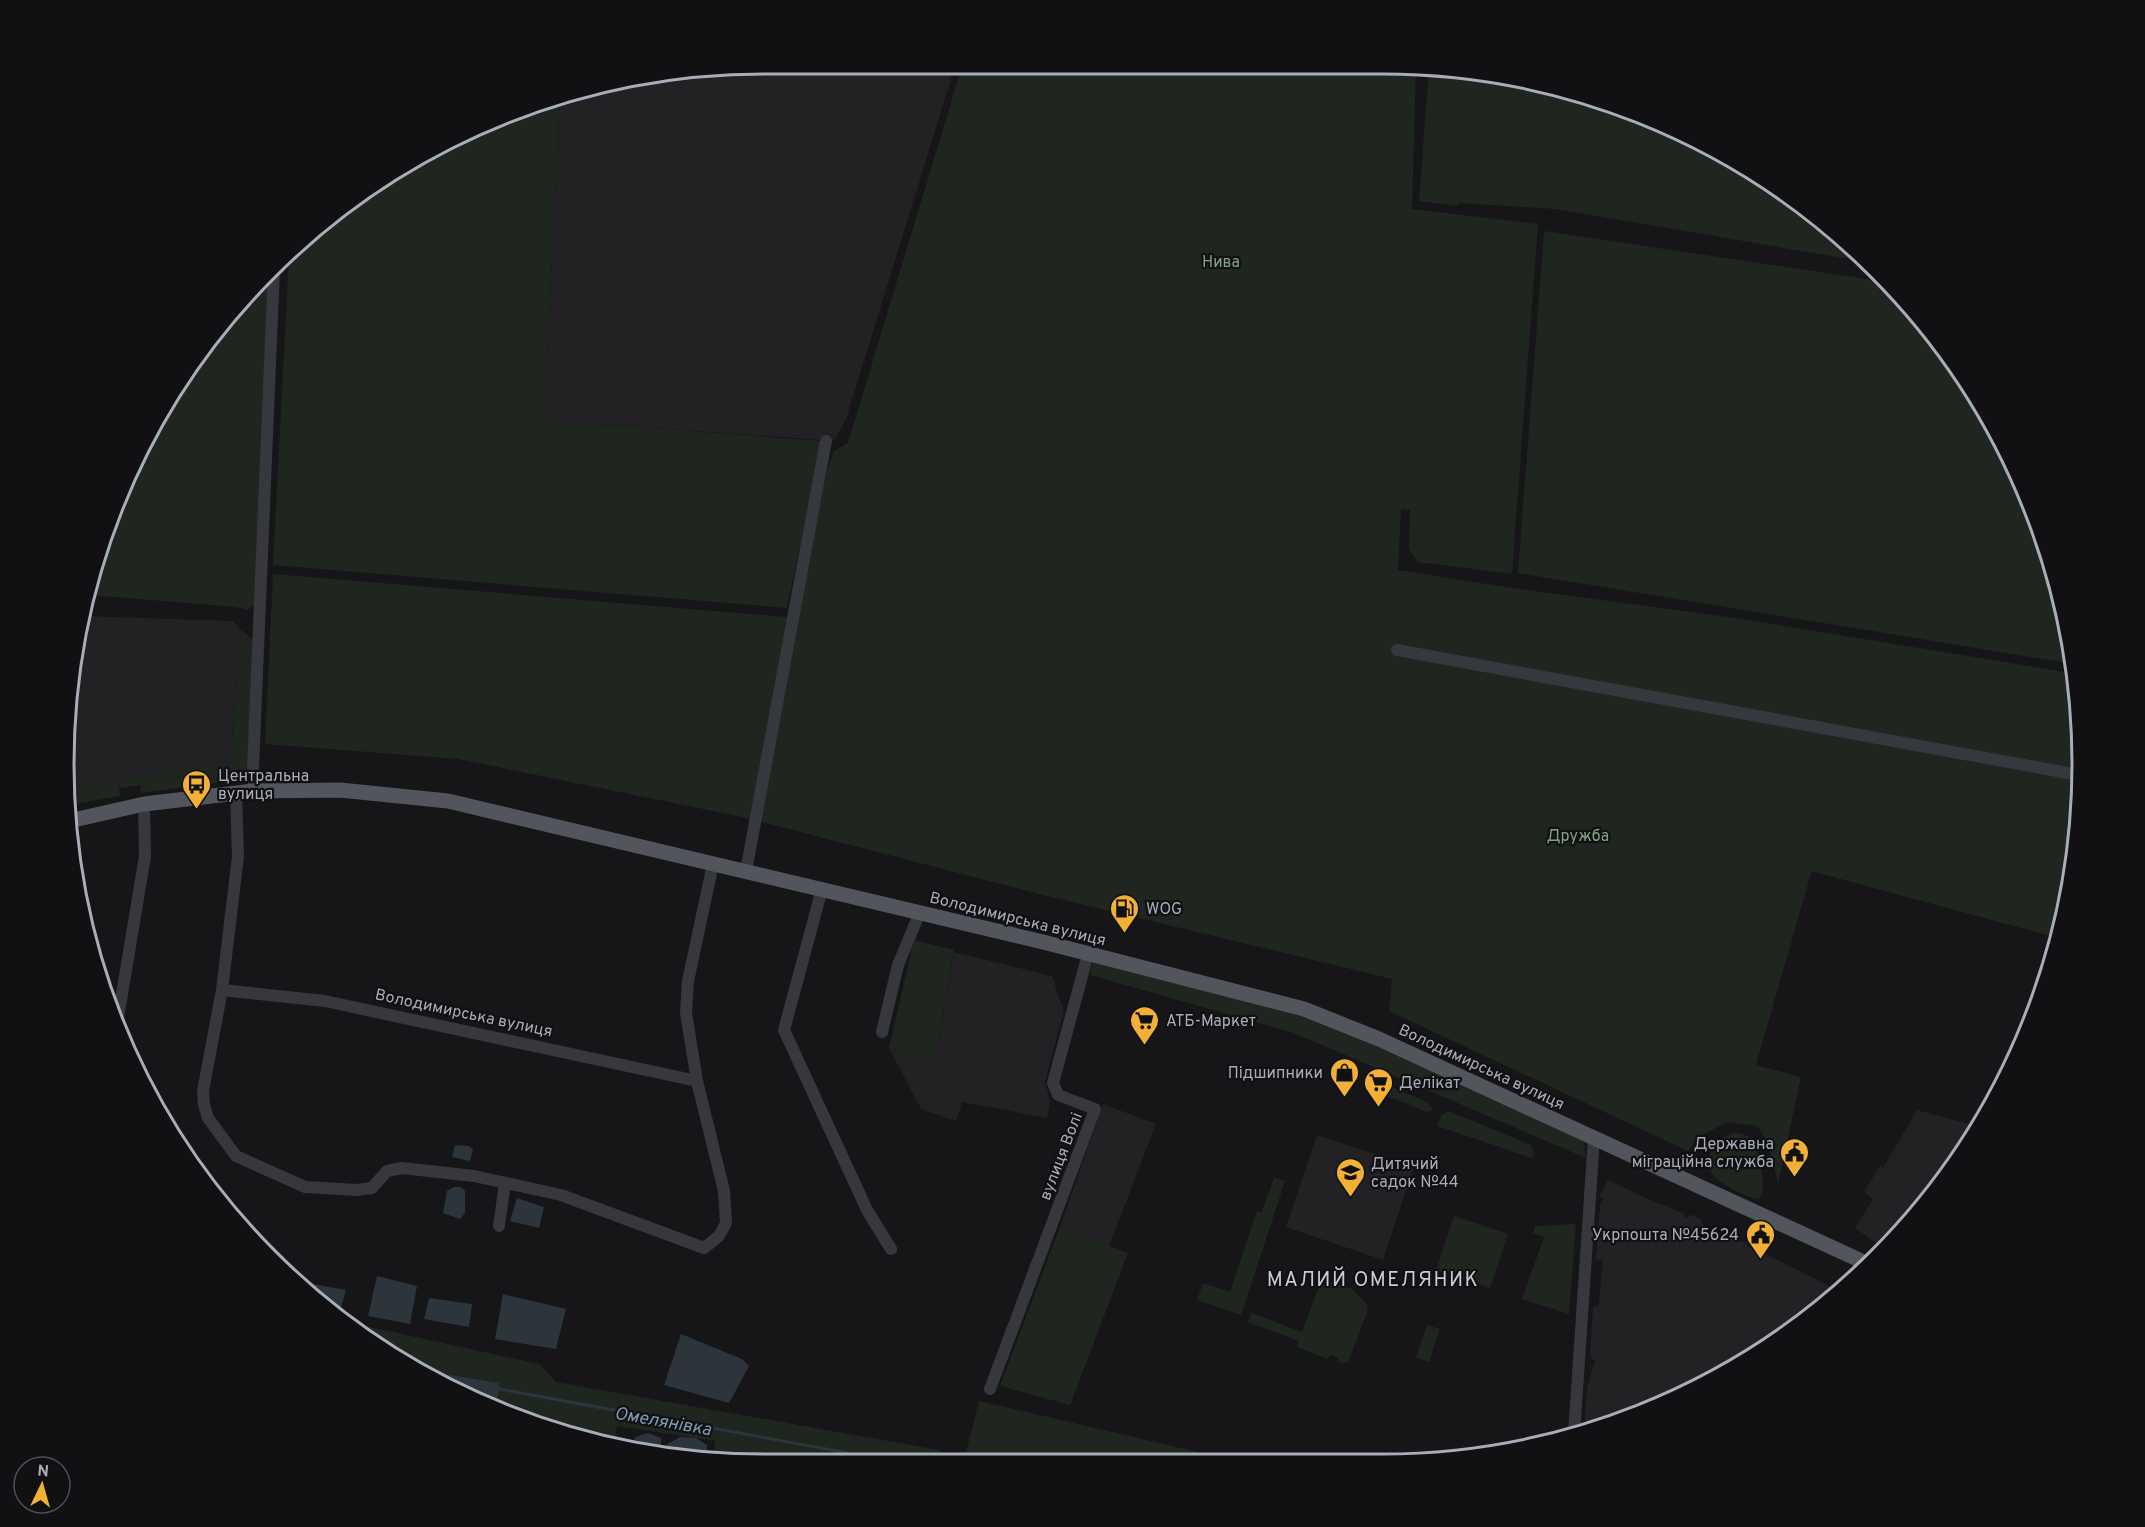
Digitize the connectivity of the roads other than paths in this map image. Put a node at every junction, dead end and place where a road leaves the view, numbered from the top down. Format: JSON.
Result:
{"nodes":[{"id":1,"x":274,"y":279,"type":"edge"},
{"id":2,"x":826,"y":441,"type":"dead end"},
{"id":3,"x":1397,"y":650,"type":"dead end"},
{"id":4,"x":2072,"y":774,"type":"edge"},
{"id":5,"x":254,"y":791,"type":"junction"},
{"id":6,"x":236,"y":792,"type":"junction"},
{"id":7,"x":144,"y":804,"type":"junction"},
{"id":8,"x":76,"y":819,"type":"edge"},
{"id":9,"x":713,"y":864,"type":"junction"},
{"id":10,"x":746,"y":871,"type":"junction"},
{"id":11,"x":822,"y":889,"type":"junction"},
{"id":12,"x":920,"y":912,"type":"junction"},
{"id":13,"x":1088,"y":954,"type":"junction"},
{"id":14,"x":222,"y":990,"type":"junction"},
{"id":15,"x":119,"y":1010,"type":"edge"},
{"id":16,"x":882,"y":1032,"type":"dead end"},
{"id":17,"x":697,"y":1081,"type":"junction"},
{"id":18,"x":1594,"y":1137,"type":"junction"},
{"id":19,"x":505,"y":1183,"type":"junction"},
{"id":20,"x":499,"y":1226,"type":"dead end"},
{"id":21,"x":891,"y":1250,"type":"dead end"},
{"id":22,"x":1859,"y":1260,"type":"edge"},
{"id":23,"x":990,"y":1389,"type":"dead end"},
{"id":24,"x":1575,"y":1426,"type":"edge"}],
"edges":[{"from":1,"to":5,"type":"street"},
{"from":2,"to":10,"type":"street"},
{"from":3,"to":4,"type":"street"},
{"from":5,"to":6,"type":"main road","name":"Володимирська вулиця"},
{"from":5,"to":9,"type":"main road","name":"Володимирська вулиця"},
{"from":6,"to":7,"type":"main road","name":"Володимирська вулиця"},
{"from":6,"to":14,"type":"street"},
{"from":7,"to":8,"type":"main road","name":"Володимирська вулиця"},
{"from":7,"to":15,"type":"street"},
{"from":9,"to":10,"type":"main road","name":"Володимирська вулиця"},
{"from":9,"to":17,"type":"street"},
{"from":10,"to":11,"type":"main road","name":"Володимирська вулиця"},
{"from":11,"to":12,"type":"main road","name":"Володимирська вулиця"},
{"from":11,"to":21,"type":"street"},
{"from":12,"to":13,"type":"main road","name":"Володимирська вулиця"},
{"from":12,"to":16,"type":"street"},
{"from":13,"to":18,"type":"main road","name":"Володимирська вулиця"},
{"from":13,"to":23,"type":"street","name":"вулиця Волі"},
{"from":14,"to":17,"type":"street","name":"Володимирська вулиця"},
{"from":14,"to":19,"type":"street"},
{"from":17,"to":19,"type":"street"},
{"from":18,"to":22,"type":"main road","name":"Володимирська вулиця"},
{"from":18,"to":24,"type":"street"},
{"from":19,"to":20,"type":"street"}]}
